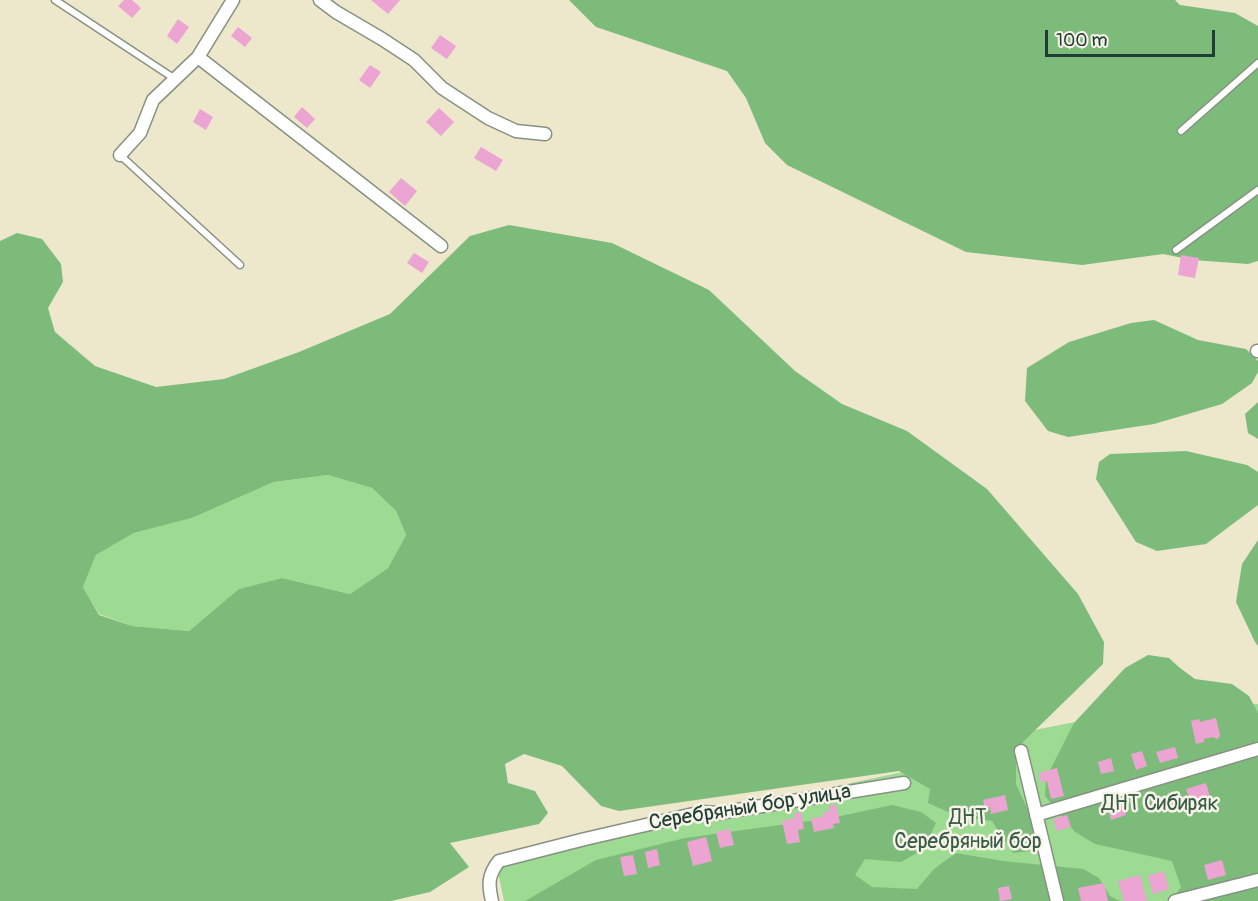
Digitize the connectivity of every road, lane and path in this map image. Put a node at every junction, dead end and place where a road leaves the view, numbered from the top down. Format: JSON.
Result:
{"nodes":[{"id":1,"x":56,"y":0,"type":"edge"},
{"id":2,"x":233,"y":0,"type":"edge"},
{"id":3,"x":320,"y":0,"type":"edge"},
{"id":4,"x":198,"y":57,"type":"junction"},
{"id":5,"x":1258,"y":63,"type":"edge"},
{"id":6,"x":175,"y":79,"type":"junction"},
{"id":7,"x":1181,"y":131,"type":"dead end"},
{"id":8,"x":545,"y":134,"type":"dead end"},
{"id":9,"x":120,"y":155,"type":"joint"},
{"id":10,"x":1258,"y":190,"type":"edge"},
{"id":11,"x":441,"y":246,"type":"dead end"},
{"id":12,"x":1176,"y":250,"type":"dead end"},
{"id":13,"x":240,"y":265,"type":"dead end"},
{"id":14,"x":1258,"y":748,"type":"edge"},
{"id":15,"x":1021,"y":751,"type":"dead end"},
{"id":16,"x":904,"y":783,"type":"dead end"},
{"id":17,"x":1036,"y":815,"type":"junction"},
{"id":18,"x":1258,"y":880,"type":"edge"},
{"id":19,"x":492,"y":901,"type":"edge"},
{"id":20,"x":1057,"y":901,"type":"edge"},
{"id":21,"x":1175,"y":901,"type":"edge"}],
"edges":[{"from":1,"to":6,"type":"lane"},
{"from":2,"to":4,"type":"street"},
{"from":3,"to":8,"type":"street"},
{"from":4,"to":6,"type":"street"},
{"from":4,"to":11,"type":"street"},
{"from":5,"to":7,"type":"lane"},
{"from":6,"to":9,"type":"street"},
{"from":9,"to":13,"type":"lane"},
{"from":10,"to":12,"type":"lane"},
{"from":14,"to":17,"type":"street"},
{"from":15,"to":17,"type":"street"},
{"from":16,"to":19,"type":"street","name":"Серебряный бор улица"},
{"from":17,"to":20,"type":"street"},
{"from":18,"to":21,"type":"street"}]}
